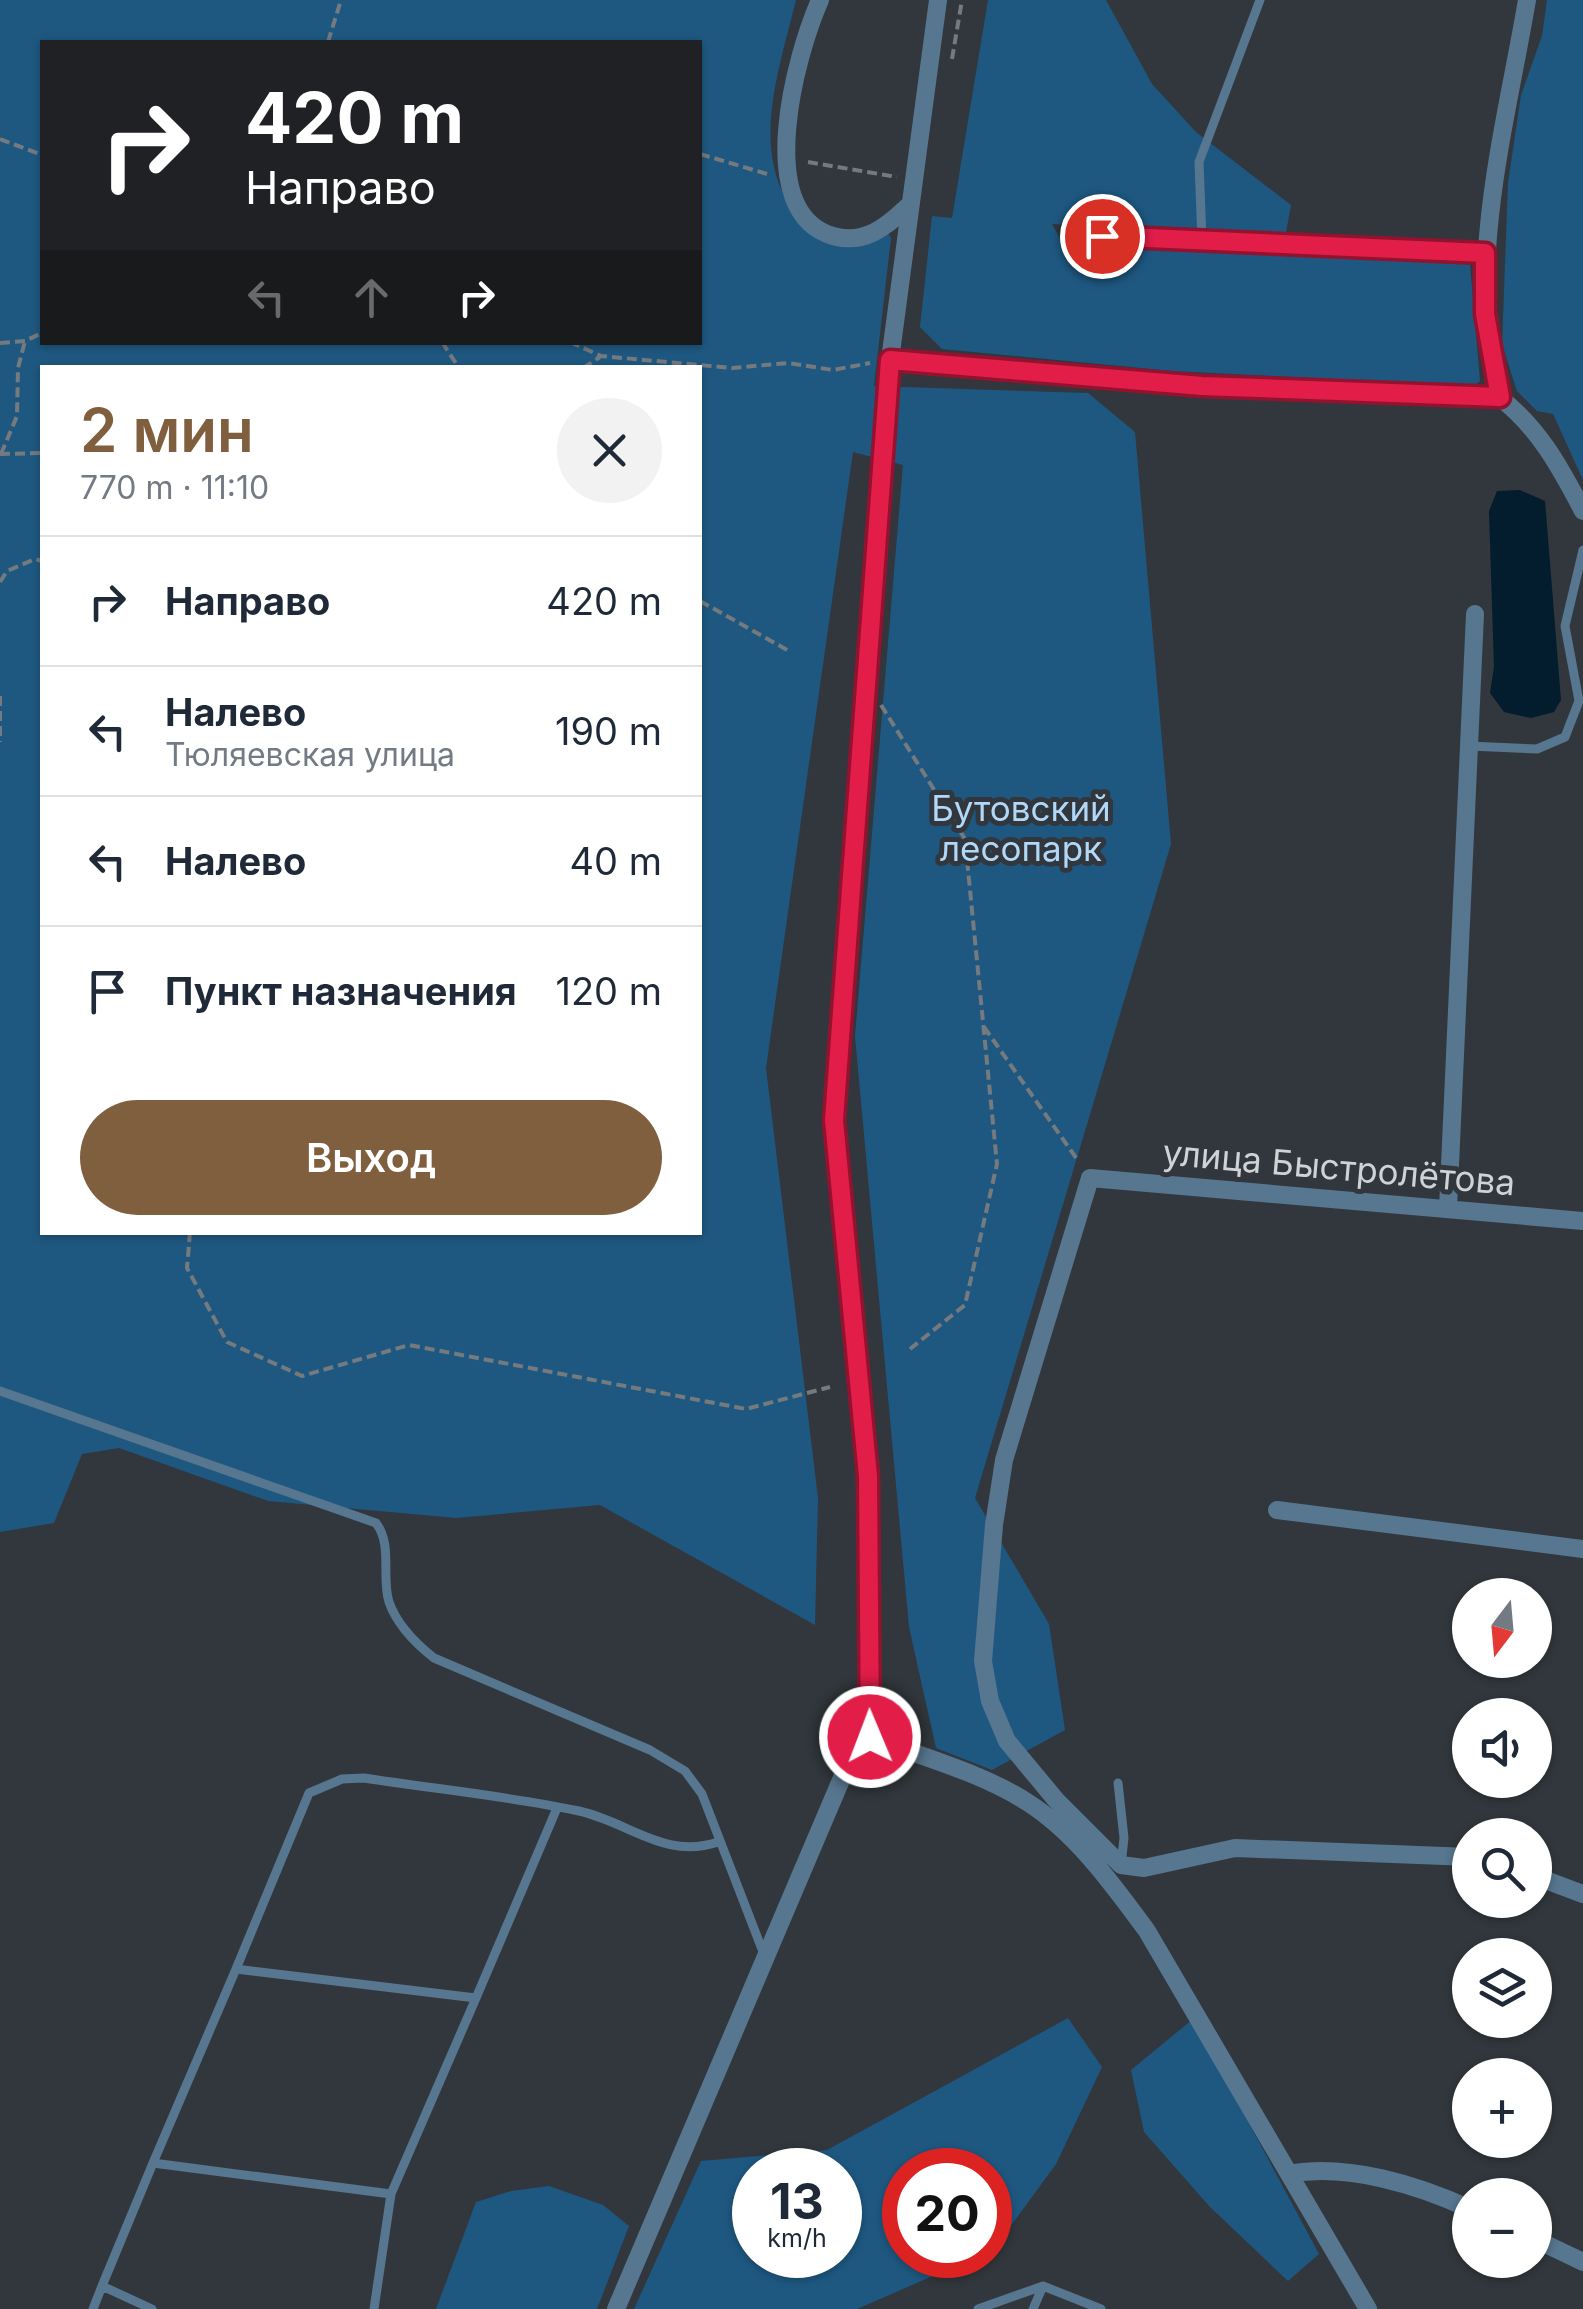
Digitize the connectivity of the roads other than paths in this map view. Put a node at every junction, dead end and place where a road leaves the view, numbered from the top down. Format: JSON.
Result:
{"nodes":[{"id":1,"x":820,"y":0,"type":"edge"},
{"id":2,"x":938,"y":0,"type":"edge"},
{"id":3,"x":1260,"y":0,"type":"edge"},
{"id":4,"x":1527,"y":0,"type":"edge"},
{"id":5,"x":907,"y":208,"type":"junction"},
{"id":6,"x":1068,"y":235,"type":"dead end"},
{"id":7,"x":1202,"y":240,"type":"junction"},
{"id":8,"x":1485,"y":253,"type":"junction"},
{"id":9,"x":890,"y":360,"type":"junction"},
{"id":10,"x":1500,"y":397,"type":"junction"},
{"id":11,"x":1583,"y":511,"type":"edge"},
{"id":12,"x":1583,"y":550,"type":"edge"},
{"id":13,"x":1475,"y":614,"type":"dead end"},
{"id":14,"x":1469,"y":746,"type":"junction"},
{"id":15,"x":1448,"y":1209,"type":"junction"},
{"id":16,"x":1583,"y":1221,"type":"edge"},
{"id":17,"x":0,"y":1391,"type":"edge"},
{"id":18,"x":1277,"y":1510,"type":"dead end"},
{"id":19,"x":1583,"y":1549,"type":"edge"},
{"id":20,"x":870,"y":1737,"type":"junction"},
{"id":21,"x":1118,"y":1783,"type":"dead end"},
{"id":22,"x":557,"y":1808,"type":"junction"},
{"id":23,"x":718,"y":1842,"type":"junction"},
{"id":24,"x":1452,"y":1857,"type":"edge"},
{"id":25,"x":1121,"y":1865,"type":"junction"},
{"id":26,"x":1552,"y":1882,"type":"edge"},
{"id":27,"x":1583,"y":1894,"type":"edge"},
{"id":28,"x":765,"y":1957,"type":"junction"},
{"id":29,"x":236,"y":1969,"type":"junction"},
{"id":30,"x":476,"y":1998,"type":"junction"},
{"id":31,"x":153,"y":2163,"type":"junction"},
{"id":32,"x":1289,"y":2174,"type":"junction"},
{"id":33,"x":391,"y":2194,"type":"junction"},
{"id":34,"x":1452,"y":2201,"type":"edge"},
{"id":35,"x":1552,"y":2247,"type":"edge"},
{"id":36,"x":1583,"y":2262,"type":"edge"},
{"id":37,"x":102,"y":2286,"type":"junction"},
{"id":38,"x":1043,"y":2286,"type":"junction"},
{"id":39,"x":92,"y":2309,"type":"edge"},
{"id":40,"x":152,"y":2309,"type":"edge"},
{"id":41,"x":374,"y":2309,"type":"edge"},
{"id":42,"x":616,"y":2309,"type":"edge"},
{"id":43,"x":978,"y":2309,"type":"edge"},
{"id":44,"x":1033,"y":2309,"type":"edge"},
{"id":45,"x":1101,"y":2309,"type":"edge"},
{"id":46,"x":1368,"y":2309,"type":"edge"}],
"edges":[{"from":1,"to":5,"type":"street"},
{"from":2,"to":5,"type":"street"},
{"from":3,"to":7,"type":"lane"},
{"from":4,"to":8,"type":"street"},
{"from":5,"to":9,"type":"street"},
{"from":6,"to":7,"type":"lane"},
{"from":7,"to":8,"type":"lane"},
{"from":8,"to":10,"type":"street"},
{"from":9,"to":10,"type":"street"},
{"from":9,"to":20,"type":"lane"},
{"from":10,"to":11,"type":"street"},
{"from":12,"to":14,"type":"lane"},
{"from":13,"to":14,"type":"street"},
{"from":14,"to":15,"type":"street"},
{"from":15,"to":16,"type":"street","name":"улица Быстролётова"},
{"from":15,"to":25,"type":"street","name":"улица Быстролётова"},
{"from":17,"to":23,"type":"lane"},
{"from":18,"to":19,"type":"street"},
{"from":20,"to":28,"type":"street"},
{"from":20,"to":32,"type":"street"},
{"from":21,"to":25,"type":"lane"},
{"from":22,"to":23,"type":"lane"},
{"from":22,"to":29,"type":"lane"},
{"from":22,"to":30,"type":"lane"},
{"from":23,"to":28,"type":"lane"},
{"from":24,"to":25,"type":"street"},
{"from":26,"to":27,"type":"street"},
{"from":28,"to":42,"type":"street"},
{"from":29,"to":30,"type":"lane"},
{"from":29,"to":31,"type":"lane"},
{"from":30,"to":33,"type":"lane"},
{"from":31,"to":33,"type":"lane"},
{"from":31,"to":37,"type":"lane"},
{"from":32,"to":34,"type":"street"},
{"from":32,"to":46,"type":"street"},
{"from":33,"to":41,"type":"lane"},
{"from":35,"to":36,"type":"street"},
{"from":37,"to":39,"type":"lane"},
{"from":37,"to":40,"type":"lane"},
{"from":38,"to":43,"type":"lane"},
{"from":38,"to":44,"type":"lane"},
{"from":38,"to":45,"type":"lane"}]}
